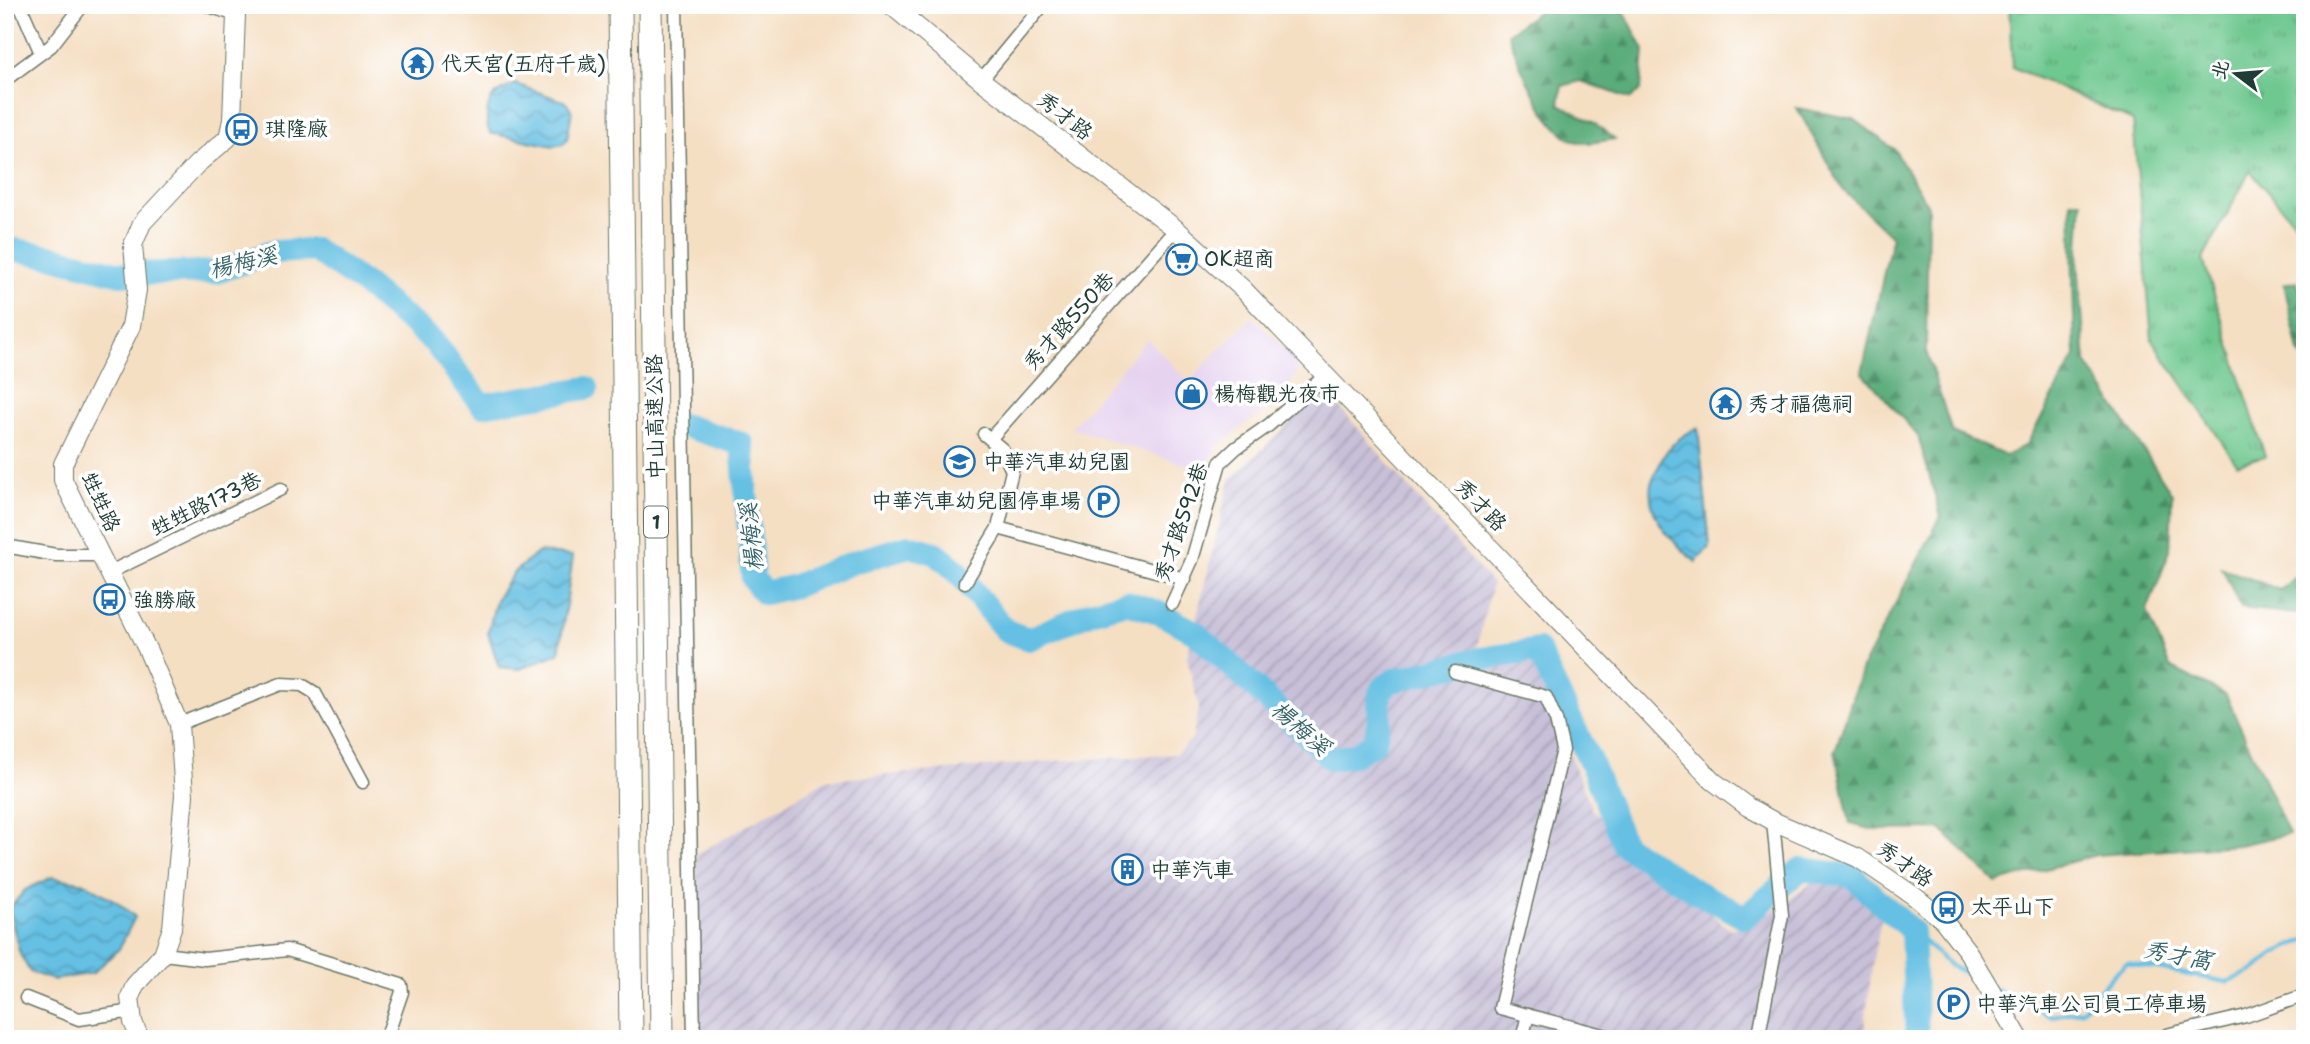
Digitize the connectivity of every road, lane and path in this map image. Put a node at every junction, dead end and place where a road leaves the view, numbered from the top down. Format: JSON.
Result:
{"nodes":[{"id":1,"x":20,"y":5,"type":"edge"},
{"id":2,"x":83,"y":5,"type":"edge"},
{"id":3,"x":206,"y":5,"type":"edge"},
{"id":4,"x":620,"y":5,"type":"edge"},
{"id":5,"x":650,"y":5,"type":"edge"},
{"id":6,"x":676,"y":5,"type":"edge"},
{"id":7,"x":891,"y":5,"type":"edge"},
{"id":8,"x":1043,"y":5,"type":"edge"},
{"id":9,"x":237,"y":10,"type":"edge"},
{"id":10,"x":912,"y":12,"type":"edge"},
{"id":11,"x":41,"y":53,"type":"junction"},
{"id":12,"x":5,"y":80,"type":"edge"},
{"id":13,"x":981,"y":80,"type":"junction"},
{"id":14,"x":1176,"y":229,"type":"junction"},
{"id":15,"x":1326,"y":375,"type":"junction"},
{"id":16,"x":281,"y":489,"type":"dead end"},
{"id":17,"x":998,"y":528,"type":"junction"},
{"id":18,"x":5,"y":546,"type":"edge"},
{"id":19,"x":100,"y":555,"type":"junction"},
{"id":20,"x":110,"y":572,"type":"junction"},
{"id":21,"x":1185,"y":579,"type":"junction"},
{"id":22,"x":965,"y":582,"type":"dead end"},
{"id":23,"x":1172,"y":604,"type":"dead end"},
{"id":24,"x":1455,"y":672,"type":"dead end"},
{"id":25,"x":179,"y":724,"type":"junction"},
{"id":26,"x":363,"y":782,"type":"dead end"},
{"id":27,"x":1773,"y":821,"type":"junction"},
{"id":28,"x":163,"y":954,"type":"junction"},
{"id":29,"x":2305,"y":995,"type":"edge"},
{"id":30,"x":26,"y":998,"type":"dead end"},
{"id":31,"x":133,"y":1011,"type":"junction"},
{"id":32,"x":1528,"y":1015,"type":"junction"},
{"id":33,"x":141,"y":1039,"type":"edge"},
{"id":34,"x":386,"y":1039,"type":"edge"},
{"id":35,"x":631,"y":1039,"type":"edge"},
{"id":36,"x":662,"y":1039,"type":"edge"},
{"id":37,"x":694,"y":1039,"type":"edge"},
{"id":38,"x":1522,"y":1039,"type":"edge"},
{"id":39,"x":1618,"y":1039,"type":"edge"},
{"id":40,"x":1758,"y":1039,"type":"edge"},
{"id":41,"x":2020,"y":1039,"type":"edge"},
{"id":42,"x":2158,"y":1039,"type":"edge"}],
"edges":[{"from":1,"to":11,"type":"street"},
{"from":2,"to":11,"type":"street"},
{"from":3,"to":9,"type":"street"},
{"from":4,"to":35,"type":"highway","name":"中山高速公路","number":"1"},
{"from":5,"to":36,"type":"highway","name":"中山高速公路","number":"1"},
{"from":6,"to":37,"type":"street"},
{"from":7,"to":10,"type":"main road","name":"秀才路"},
{"from":8,"to":13,"type":"street"},
{"from":9,"to":19,"type":"main road","name":"甡甡路"},
{"from":10,"to":13,"type":"main road","name":"秀才路"},
{"from":11,"to":12,"type":"street"},
{"from":13,"to":14,"type":"main road","name":"秀才路"},
{"from":14,"to":15,"type":"main road","name":"秀才路"},
{"from":14,"to":17,"type":"street","name":"秀才路550巷"},
{"from":15,"to":21,"type":"street","name":"秀才路592巷"},
{"from":15,"to":27,"type":"main road","name":"秀才路"},
{"from":16,"to":20,"type":"street","name":"甡甡路173巷"},
{"from":17,"to":21,"type":"street"},
{"from":17,"to":22,"type":"street"},
{"from":18,"to":19,"type":"street"},
{"from":19,"to":20,"type":"main road","name":"甡甡路"},
{"from":20,"to":25,"type":"main road","name":"甡甡路"},
{"from":21,"to":23,"type":"street","name":"秀才路592巷"},
{"from":24,"to":32,"type":"street"},
{"from":25,"to":26,"type":"street"},
{"from":25,"to":28,"type":"main road","name":"甡甡路"},
{"from":27,"to":40,"type":"street"},
{"from":27,"to":41,"type":"main road","name":"秀才路"},
{"from":28,"to":31,"type":"main road","name":"甡甡路"},
{"from":28,"to":34,"type":"street"},
{"from":29,"to":42,"type":"street"},
{"from":30,"to":31,"type":"street"},
{"from":31,"to":33,"type":"main road","name":"甡甡路"},
{"from":32,"to":38,"type":"street"},
{"from":32,"to":39,"type":"street"}]}
